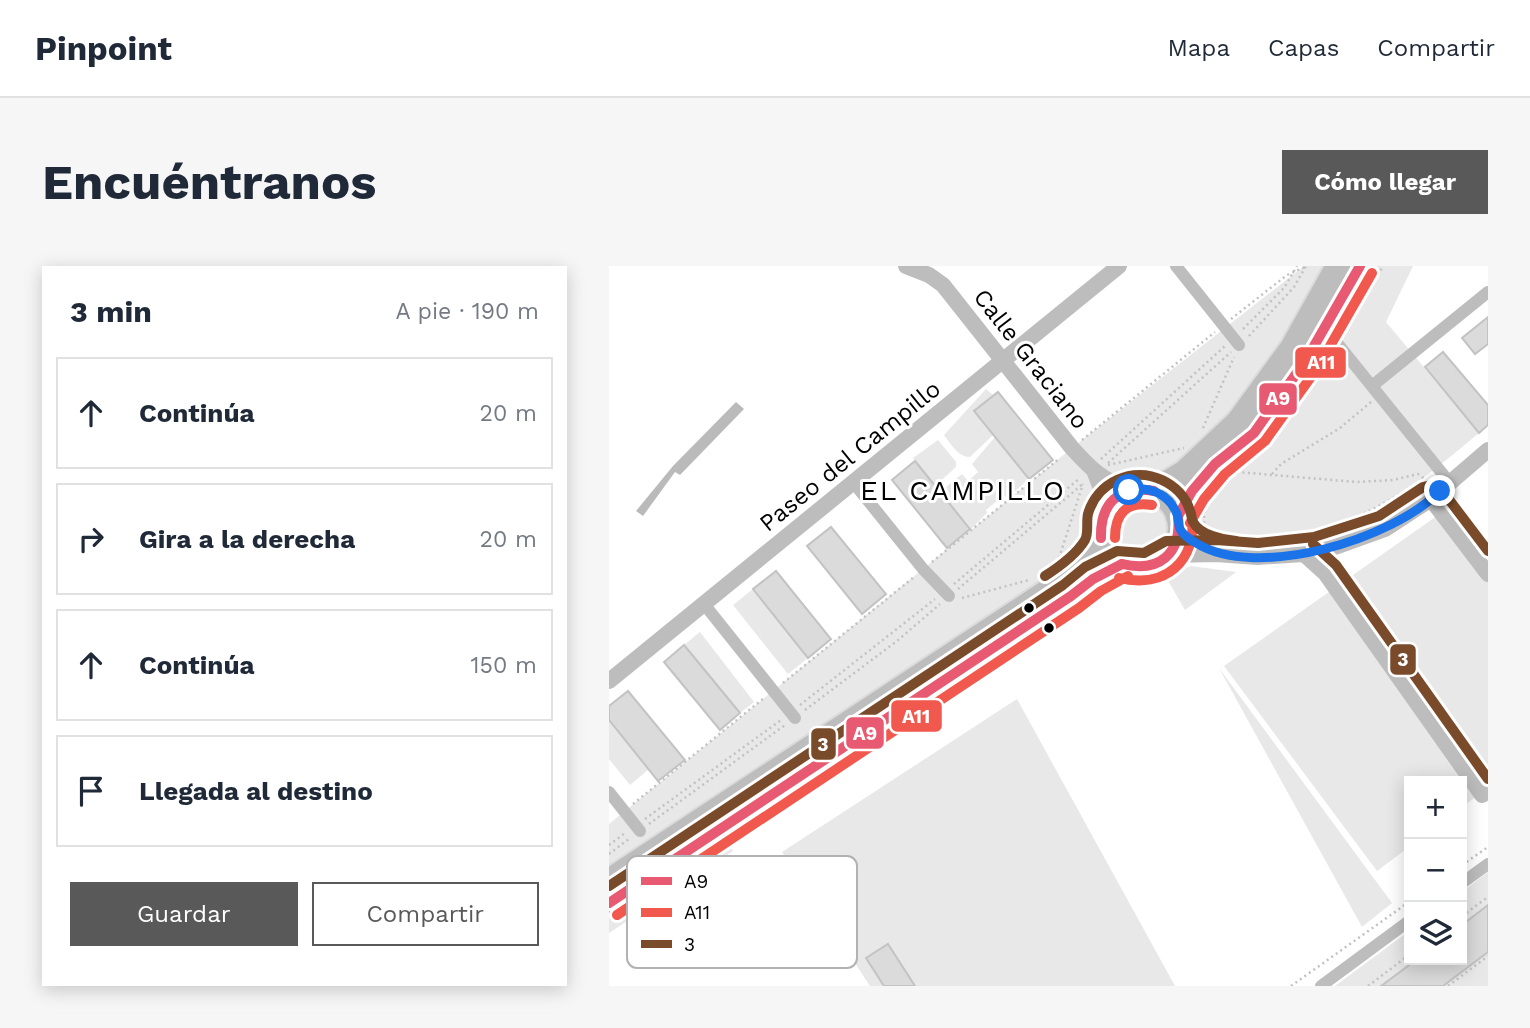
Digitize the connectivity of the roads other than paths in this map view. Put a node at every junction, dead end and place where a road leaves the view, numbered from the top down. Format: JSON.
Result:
{"nodes":[{"id":1,"x":907,"y":266,"type":"edge"},
{"id":2,"x":1119,"y":266,"type":"edge"},
{"id":3,"x":1176,"y":266,"type":"edge"},
{"id":4,"x":1338,"y":266,"type":"edge"},
{"id":5,"x":1360,"y":266,"type":"edge"},
{"id":6,"x":1488,"y":292,"type":"edge"},
{"id":7,"x":1236,"y":342,"type":"road end"},
{"id":8,"x":1337,"y":343,"type":"dead end"},
{"id":9,"x":1004,"y":360,"type":"junction"},
{"id":10,"x":1375,"y":391,"type":"junction"},
{"id":11,"x":1488,"y":450,"type":"edge"},
{"id":12,"x":1090,"y":475,"type":"junction"},
{"id":13,"x":853,"y":482,"type":"junction"},
{"id":14,"x":1129,"y":490,"type":"junction"},
{"id":15,"x":1154,"y":491,"type":"junction"},
{"id":16,"x":1440,"y":491,"type":"junction"},
{"id":17,"x":1105,"y":508,"type":"junction"},
{"id":18,"x":1179,"y":522,"type":"junction"},
{"id":19,"x":1101,"y":538,"type":"junction"},
{"id":20,"x":1335,"y":547,"type":"junction"},
{"id":21,"x":1216,"y":554,"type":"junction"},
{"id":22,"x":1304,"y":554,"type":"junction"},
{"id":23,"x":1169,"y":555,"type":"junction"},
{"id":24,"x":1122,"y":564,"type":"junction"},
{"id":25,"x":1325,"y":573,"type":"junction"},
{"id":26,"x":1488,"y":575,"type":"edge"},
{"id":27,"x":947,"y":594,"type":"road end"},
{"id":28,"x":704,"y":604,"type":"junction"},
{"id":29,"x":609,"y":681,"type":"edge"},
{"id":30,"x":792,"y":716,"type":"road end"},
{"id":31,"x":1488,"y":790,"type":"edge"},
{"id":32,"x":609,"y":792,"type":"edge"},
{"id":33,"x":638,"y":828,"type":"road end"},
{"id":34,"x":647,"y":856,"type":"edge"},
{"id":35,"x":680,"y":856,"type":"edge"},
{"id":36,"x":1488,"y":864,"type":"edge"},
{"id":37,"x":627,"y":869,"type":"edge"},
{"id":38,"x":1467,"y":879,"type":"edge"},
{"id":39,"x":609,"y":881,"type":"edge"},
{"id":40,"x":627,"y":891,"type":"edge"},
{"id":41,"x":609,"y":903,"type":"edge"},
{"id":42,"x":1404,"y":925,"type":"edge"},
{"id":43,"x":1321,"y":986,"type":"edge"}],
"edges":[{"from":1,"to":9,"type":"street","name":"Calle Graciano"},
{"from":2,"to":9,"type":"street","name":"Paseo del Campillo"},
{"from":3,"to":7,"type":"street"},
{"from":4,"to":15,"type":"main road"},
{"from":5,"to":18,"type":"main road"},
{"from":6,"to":10,"type":"street"},
{"from":8,"to":10,"type":"street"},
{"from":9,"to":12,"type":"street","name":"Calle Graciano"},
{"from":9,"to":13,"type":"street","name":"Paseo del Campillo"},
{"from":10,"to":16,"type":"street"},
{"from":11,"to":16,"type":"street"},
{"from":12,"to":14,"type":"street","name":"Calle Graciano"},
{"from":12,"to":17,"type":"street","name":"Calle Graciano"},
{"from":13,"to":27,"type":"street"},
{"from":13,"to":28,"type":"street","name":"Paseo del Campillo"},
{"from":14,"to":15,"type":"main road"},
{"from":14,"to":17,"type":"main road"},
{"from":15,"to":18,"type":"main road"},
{"from":16,"to":20,"type":"street"},
{"from":16,"to":26,"type":"street"},
{"from":17,"to":19,"type":"main road"},
{"from":18,"to":21,"type":"street"},
{"from":18,"to":23,"type":"main road"},
{"from":19,"to":24,"type":"main road"},
{"from":19,"to":34,"type":"main road"},
{"from":20,"to":22,"type":"street"},
{"from":20,"to":25,"type":"street"},
{"from":21,"to":22,"type":"street"},
{"from":21,"to":23,"type":"street"},
{"from":22,"to":25,"type":"street"},
{"from":23,"to":24,"type":"main road"},
{"from":24,"to":35,"type":"main road"},
{"from":25,"to":31,"type":"street"},
{"from":28,"to":29,"type":"street","name":"Paseo del Campillo"},
{"from":28,"to":30,"type":"street"},
{"from":32,"to":33,"type":"street"},
{"from":36,"to":38,"type":"street"},
{"from":37,"to":39,"type":"main road"},
{"from":40,"to":41,"type":"main road"},
{"from":42,"to":43,"type":"street"}]}
